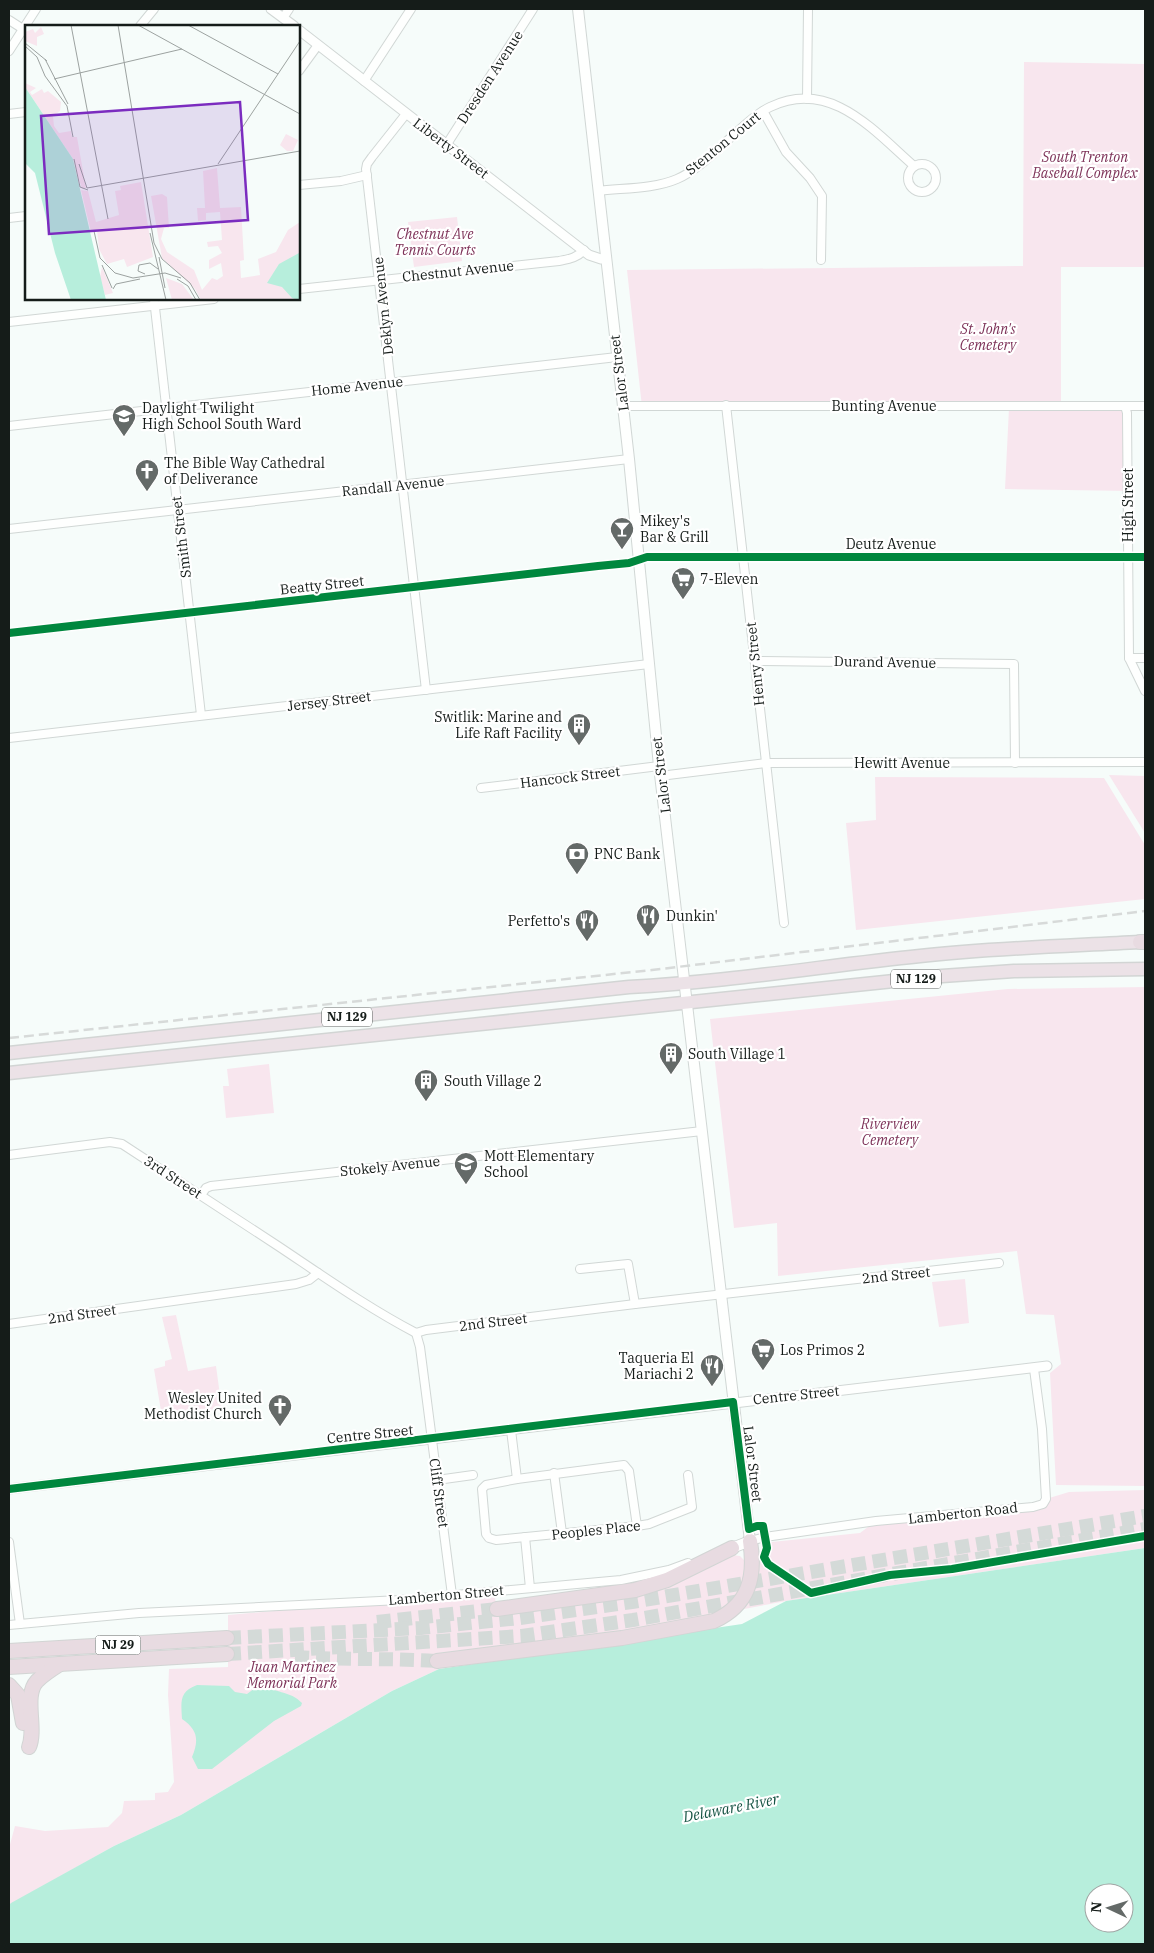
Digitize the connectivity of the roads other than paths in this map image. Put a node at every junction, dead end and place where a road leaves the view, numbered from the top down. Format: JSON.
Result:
{"nodes":[{"id":1,"x":36,"y":9,"type":"edge"},
{"id":2,"x":154,"y":9,"type":"edge"},
{"id":3,"x":271,"y":9,"type":"edge"},
{"id":4,"x":289,"y":9,"type":"edge"},
{"id":5,"x":411,"y":9,"type":"edge"},
{"id":6,"x":533,"y":9,"type":"edge"},
{"id":7,"x":578,"y":9,"type":"edge"},
{"id":8,"x":808,"y":9,"type":"edge"},
{"id":9,"x":283,"y":18,"type":"junction"},
{"id":10,"x":9,"y":20,"type":"edge"},
{"id":11,"x":26,"y":25,"type":"edge"},
{"id":12,"x":141,"y":25,"type":"edge"},
{"id":13,"x":293,"y":25,"type":"edge"},
{"id":14,"x":25,"y":26,"type":"edge"},
{"id":15,"x":23,"y":29,"type":"junction"},
{"id":16,"x":300,"y":31,"type":"edge"},
{"id":17,"x":318,"y":45,"type":"junction"},
{"id":18,"x":9,"y":51,"type":"edge"},
{"id":19,"x":300,"y":70,"type":"edge"},
{"id":20,"x":364,"y":81,"type":"junction"},
{"id":21,"x":807,"y":98,"type":"junction"},
{"id":22,"x":763,"y":111,"type":"junction"},
{"id":23,"x":25,"y":112,"type":"edge"},
{"id":24,"x":9,"y":114,"type":"edge"},
{"id":25,"x":406,"y":114,"type":"junction"},
{"id":26,"x":447,"y":144,"type":"junction"},
{"id":27,"x":914,"y":166,"type":"dead end"},
{"id":28,"x":367,"y":175,"type":"junction"},
{"id":29,"x":300,"y":185,"type":"edge"},
{"id":30,"x":598,"y":191,"type":"junction"},
{"id":31,"x":25,"y":216,"type":"edge"},
{"id":32,"x":9,"y":218,"type":"edge"},
{"id":33,"x":584,"y":250,"type":"junction"},
{"id":34,"x":606,"y":259,"type":"junction"},
{"id":35,"x":821,"y":260,"type":"dead end"},
{"id":36,"x":380,"y":280,"type":"junction"},
{"id":37,"x":300,"y":290,"type":"edge"},
{"id":38,"x":194,"y":300,"type":"edge"},
{"id":39,"x":154,"y":302,"type":"edge"},
{"id":40,"x":9,"y":322,"type":"edge"},
{"id":41,"x":617,"y":357,"type":"junction"},
{"id":42,"x":391,"y":382,"type":"junction"},
{"id":43,"x":726,"y":405,"type":"junction"},
{"id":44,"x":623,"y":406,"type":"junction"},
{"id":45,"x":1125,"y":406,"type":"junction"},
{"id":46,"x":1145,"y":406,"type":"edge"},
{"id":47,"x":166,"y":408,"type":"junction"},
{"id":48,"x":9,"y":426,"type":"edge"},
{"id":49,"x":629,"y":459,"type":"junction"},
{"id":50,"x":403,"y":485,"type":"junction"},
{"id":51,"x":178,"y":510,"type":"junction"},
{"id":52,"x":9,"y":529,"type":"edge"},
{"id":53,"x":1128,"y":557,"type":"junction"},
{"id":54,"x":1145,"y":557,"type":"edge"},
{"id":55,"x":743,"y":558,"type":"junction"},
{"id":56,"x":638,"y":560,"type":"junction"},
{"id":57,"x":414,"y":587,"type":"junction"},
{"id":58,"x":190,"y":612,"type":"junction"},
{"id":59,"x":9,"y":633,"type":"edge"},
{"id":60,"x":1129,"y":658,"type":"junction"},
{"id":61,"x":1145,"y":658,"type":"edge"},
{"id":62,"x":755,"y":661,"type":"junction"},
{"id":63,"x":649,"y":664,"type":"junction"},
{"id":64,"x":426,"y":690,"type":"junction"},
{"id":65,"x":1145,"y":691,"type":"edge"},
{"id":66,"x":201,"y":716,"type":"junction"},
{"id":67,"x":9,"y":738,"type":"edge"},
{"id":68,"x":1014,"y":762,"type":"junction"},
{"id":69,"x":1145,"y":762,"type":"edge"},
{"id":70,"x":766,"y":763,"type":"junction"},
{"id":71,"x":659,"y":771,"type":"junction"},
{"id":72,"x":481,"y":788,"type":"dead end"},
{"id":73,"x":784,"y":923,"type":"dead end"},
{"id":74,"x":1144,"y":942,"type":"edge"},
{"id":75,"x":1145,"y":969,"type":"edge"},
{"id":76,"x":686,"y":982,"type":"junction"},
{"id":77,"x":688,"y":1002,"type":"junction"},
{"id":78,"x":9,"y":1053,"type":"edge"},
{"id":79,"x":9,"y":1073,"type":"edge"},
{"id":80,"x":702,"y":1131,"type":"junction"},
{"id":81,"x":9,"y":1155,"type":"edge"},
{"id":82,"x":201,"y":1194,"type":"junction"},
{"id":83,"x":999,"y":1263,"type":"dead end"},
{"id":84,"x":580,"y":1269,"type":"dead end"},
{"id":85,"x":318,"y":1273,"type":"junction"},
{"id":86,"x":720,"y":1295,"type":"junction"},
{"id":87,"x":635,"y":1304,"type":"junction"},
{"id":88,"x":9,"y":1324,"type":"edge"},
{"id":89,"x":416,"y":1333,"type":"junction"},
{"id":90,"x":1047,"y":1366,"type":"dead end"},
{"id":91,"x":1034,"y":1369,"type":"junction"},
{"id":92,"x":733,"y":1402,"type":"junction"},
{"id":93,"x":511,"y":1430,"type":"junction"},
{"id":94,"x":432,"y":1440,"type":"junction"},
{"id":95,"x":554,"y":1474,"type":"junction"},
{"id":96,"x":474,"y":1475,"type":"dead end"},
{"id":97,"x":688,"y":1475,"type":"dead end"},
{"id":98,"x":517,"y":1479,"type":"junction"},
{"id":99,"x":437,"y":1480,"type":"junction"},
{"id":100,"x":9,"y":1489,"type":"edge"},
{"id":101,"x":876,"y":1522,"type":"joint"},
{"id":102,"x":637,"y":1526,"type":"junction"},
{"id":103,"x":562,"y":1534,"type":"junction"},
{"id":104,"x":525,"y":1538,"type":"junction"},
{"id":105,"x":750,"y":1541,"type":"junction"},
{"id":106,"x":9,"y":1542,"type":"edge"},
{"id":107,"x":732,"y":1548,"type":"junction"},
{"id":108,"x":530,"y":1588,"type":"junction"},
{"id":109,"x":452,"y":1594,"type":"junction"},
{"id":110,"x":497,"y":1609,"type":"tunnel mouth"},
{"id":111,"x":20,"y":1624,"type":"junction"},
{"id":112,"x":9,"y":1625,"type":"edge"},
{"id":113,"x":228,"y":1638,"type":"tunnel mouth"},
{"id":114,"x":9,"y":1651,"type":"edge"},
{"id":115,"x":227,"y":1654,"type":"tunnel mouth"},
{"id":116,"x":437,"y":1661,"type":"tunnel mouth"},
{"id":117,"x":60,"y":1664,"type":"junction"},
{"id":118,"x":9,"y":1668,"type":"edge"},
{"id":119,"x":9,"y":1685,"type":"edge"}],
"edges":[{"from":1,"to":11,"type":"street"},
{"from":2,"to":12,"type":"street"},
{"from":3,"to":9,"type":"street"},
{"from":4,"to":9,"type":"street"},
{"from":5,"to":20,"type":"street"},
{"from":6,"to":26,"type":"street","name":"Dresden Avenue"},
{"from":7,"to":30,"type":"main road","name":"Lalor Street"},
{"from":8,"to":21,"type":"street"},
{"from":9,"to":13,"type":"street"},
{"from":10,"to":15,"type":"street"},
{"from":14,"to":15,"type":"street"},
{"from":15,"to":18,"type":"street"},
{"from":16,"to":17,"type":"street","name":"Liberty Street"},
{"from":17,"to":19,"type":"street"},
{"from":17,"to":20,"type":"street","name":"Liberty Street"},
{"from":20,"to":25,"type":"street","name":"Liberty Street"},
{"from":21,"to":22,"type":"street","name":"Stenton Court"},
{"from":21,"to":27,"type":"street","name":"Stenton Court"},
{"from":22,"to":30,"type":"street","name":"Stenton Court"},
{"from":22,"to":35,"type":"street"},
{"from":23,"to":24,"type":"street"},
{"from":25,"to":26,"type":"street","name":"Liberty Street"},
{"from":25,"to":28,"type":"street","name":"Deklyn Avenue"},
{"from":26,"to":33,"type":"street","name":"Liberty Street"},
{"from":28,"to":29,"type":"street"},
{"from":28,"to":36,"type":"street","name":"Deklyn Avenue"},
{"from":30,"to":34,"type":"main road","name":"Lalor Street"},
{"from":31,"to":32,"type":"street"},
{"from":33,"to":34,"type":"street","name":"Liberty Street"},
{"from":33,"to":36,"type":"street","name":"Chestnut Avenue"},
{"from":34,"to":41,"type":"main road","name":"Lalor Street"},
{"from":36,"to":37,"type":"street","name":"Chestnut Avenue"},
{"from":36,"to":42,"type":"street","name":"Deklyn Avenue"},
{"from":38,"to":39,"type":"street"},
{"from":39,"to":40,"type":"street"},
{"from":39,"to":47,"type":"street","name":"Smith Street"},
{"from":41,"to":42,"type":"street","name":"Home Avenue"},
{"from":41,"to":44,"type":"main road","name":"Lalor Street"},
{"from":42,"to":47,"type":"street","name":"Home Avenue"},
{"from":42,"to":50,"type":"street","name":"Deklyn Avenue"},
{"from":43,"to":44,"type":"street","name":"Bunting Avenue"},
{"from":43,"to":45,"type":"street","name":"Bunting Avenue"},
{"from":43,"to":55,"type":"street","name":"Henry Street"},
{"from":44,"to":49,"type":"main road","name":"Lalor Street"},
{"from":45,"to":46,"type":"street","name":"Bunting Avenue"},
{"from":45,"to":53,"type":"street","name":"High Street"},
{"from":47,"to":48,"type":"street","name":"Home Avenue"},
{"from":47,"to":51,"type":"street","name":"Smith Street"},
{"from":49,"to":50,"type":"street","name":"Randall Avenue"},
{"from":49,"to":56,"type":"main road","name":"Lalor Street"},
{"from":50,"to":51,"type":"street","name":"Randall Avenue"},
{"from":50,"to":57,"type":"street","name":"Deklyn Avenue"},
{"from":51,"to":52,"type":"street","name":"Randall Avenue"},
{"from":51,"to":58,"type":"street","name":"Smith Street"},
{"from":53,"to":54,"type":"street","name":"Deutz Avenue"},
{"from":53,"to":55,"type":"street","name":"Deutz Avenue"},
{"from":53,"to":60,"type":"street","name":"High Street"},
{"from":55,"to":56,"type":"street","name":"Deutz Avenue"},
{"from":55,"to":62,"type":"street","name":"Henry Street"},
{"from":56,"to":57,"type":"street","name":"Beatty Street"},
{"from":56,"to":63,"type":"main road","name":"Lalor Street"},
{"from":57,"to":58,"type":"street","name":"Beatty Street"},
{"from":57,"to":64,"type":"street","name":"Deklyn Avenue"},
{"from":58,"to":59,"type":"street","name":"Beatty Street"},
{"from":58,"to":66,"type":"street","name":"Smith Street"},
{"from":60,"to":61,"type":"street"},
{"from":60,"to":65,"type":"street","name":"High Street"},
{"from":62,"to":68,"type":"street","name":"Durand Avenue"},
{"from":62,"to":70,"type":"street","name":"Henry Street"},
{"from":63,"to":64,"type":"street","name":"Jersey Street"},
{"from":63,"to":71,"type":"main road","name":"Lalor Street"},
{"from":64,"to":66,"type":"street","name":"Jersey Street"},
{"from":66,"to":67,"type":"street","name":"Jersey Street"},
{"from":68,"to":69,"type":"street","name":"Hewitt Avenue"},
{"from":68,"to":70,"type":"street","name":"Hewitt Avenue"},
{"from":70,"to":71,"type":"street","name":"Hewitt Avenue"},
{"from":70,"to":73,"type":"street","name":"Henry Street"},
{"from":71,"to":72,"type":"street","name":"Hancock Street"},
{"from":71,"to":76,"type":"main road","name":"Lalor Street"},
{"from":74,"to":76,"type":"highway","number":"NJ 129"},
{"from":75,"to":77,"type":"highway","number":"NJ 129"},
{"from":76,"to":77,"type":"main road","name":"Lalor Street"},
{"from":76,"to":78,"type":"highway","number":"NJ 129"},
{"from":77,"to":79,"type":"highway","number":"NJ 129"},
{"from":77,"to":80,"type":"main road","name":"Lalor Street"},
{"from":80,"to":82,"type":"street","name":"Stokely Avenue"},
{"from":80,"to":86,"type":"main road","name":"Lalor Street"},
{"from":81,"to":82,"type":"street","name":"3rd Street"},
{"from":82,"to":85,"type":"street","name":"3rd Street"},
{"from":83,"to":86,"type":"street","name":"2nd Street"},
{"from":84,"to":87,"type":"street"},
{"from":85,"to":88,"type":"street","name":"2nd Street"},
{"from":85,"to":89,"type":"street"},
{"from":86,"to":87,"type":"street","name":"2nd Street"},
{"from":86,"to":92,"type":"main road","name":"Lalor Street"},
{"from":87,"to":89,"type":"street","name":"2nd Street"},
{"from":89,"to":94,"type":"street","name":"Cliff Street"},
{"from":90,"to":91,"type":"street","name":"Centre Street"},
{"from":91,"to":92,"type":"street","name":"Centre Street"},
{"from":91,"to":101,"type":"street","name":"Lamberton Road"},
{"from":92,"to":93,"type":"street","name":"Centre Street"},
{"from":92,"to":105,"type":"main road","name":"Lalor Street"},
{"from":93,"to":94,"type":"street","name":"Centre Street"},
{"from":93,"to":98,"type":"street"},
{"from":94,"to":99,"type":"street","name":"Cliff Street"},
{"from":94,"to":100,"type":"street","name":"Centre Street"},
{"from":95,"to":98,"type":"street"},
{"from":95,"to":102,"type":"street"},
{"from":95,"to":103,"type":"street"},
{"from":96,"to":99,"type":"street"},
{"from":97,"to":102,"type":"street","name":"Peoples Place"},
{"from":98,"to":104,"type":"street","name":"Peoples Place"},
{"from":99,"to":109,"type":"street","name":"Cliff Street"},
{"from":101,"to":105,"type":"street","name":"Lamberton Street"},
{"from":102,"to":103,"type":"street","name":"Peoples Place"},
{"from":103,"to":104,"type":"street","name":"Peoples Place"},
{"from":104,"to":108,"type":"street"},
{"from":105,"to":107,"type":"main road","name":"Lamberton Street"},
{"from":105,"to":116,"type":"highway"},
{"from":106,"to":111,"type":"street"},
{"from":107,"to":108,"type":"street","name":"Lamberton Street"},
{"from":107,"to":110,"type":"highway"},
{"from":108,"to":109,"type":"street","name":"Lamberton Street"},
{"from":109,"to":111,"type":"street","name":"Lamberton Street"},
{"from":111,"to":112,"type":"street","name":"Lamberton Street"},
{"from":113,"to":114,"type":"highway","number":"NJ 29"},
{"from":115,"to":117,"type":"highway","number":"NJ 29"},
{"from":117,"to":118,"type":"highway","number":"NJ 29"},
{"from":117,"to":119,"type":"highway"}]}
